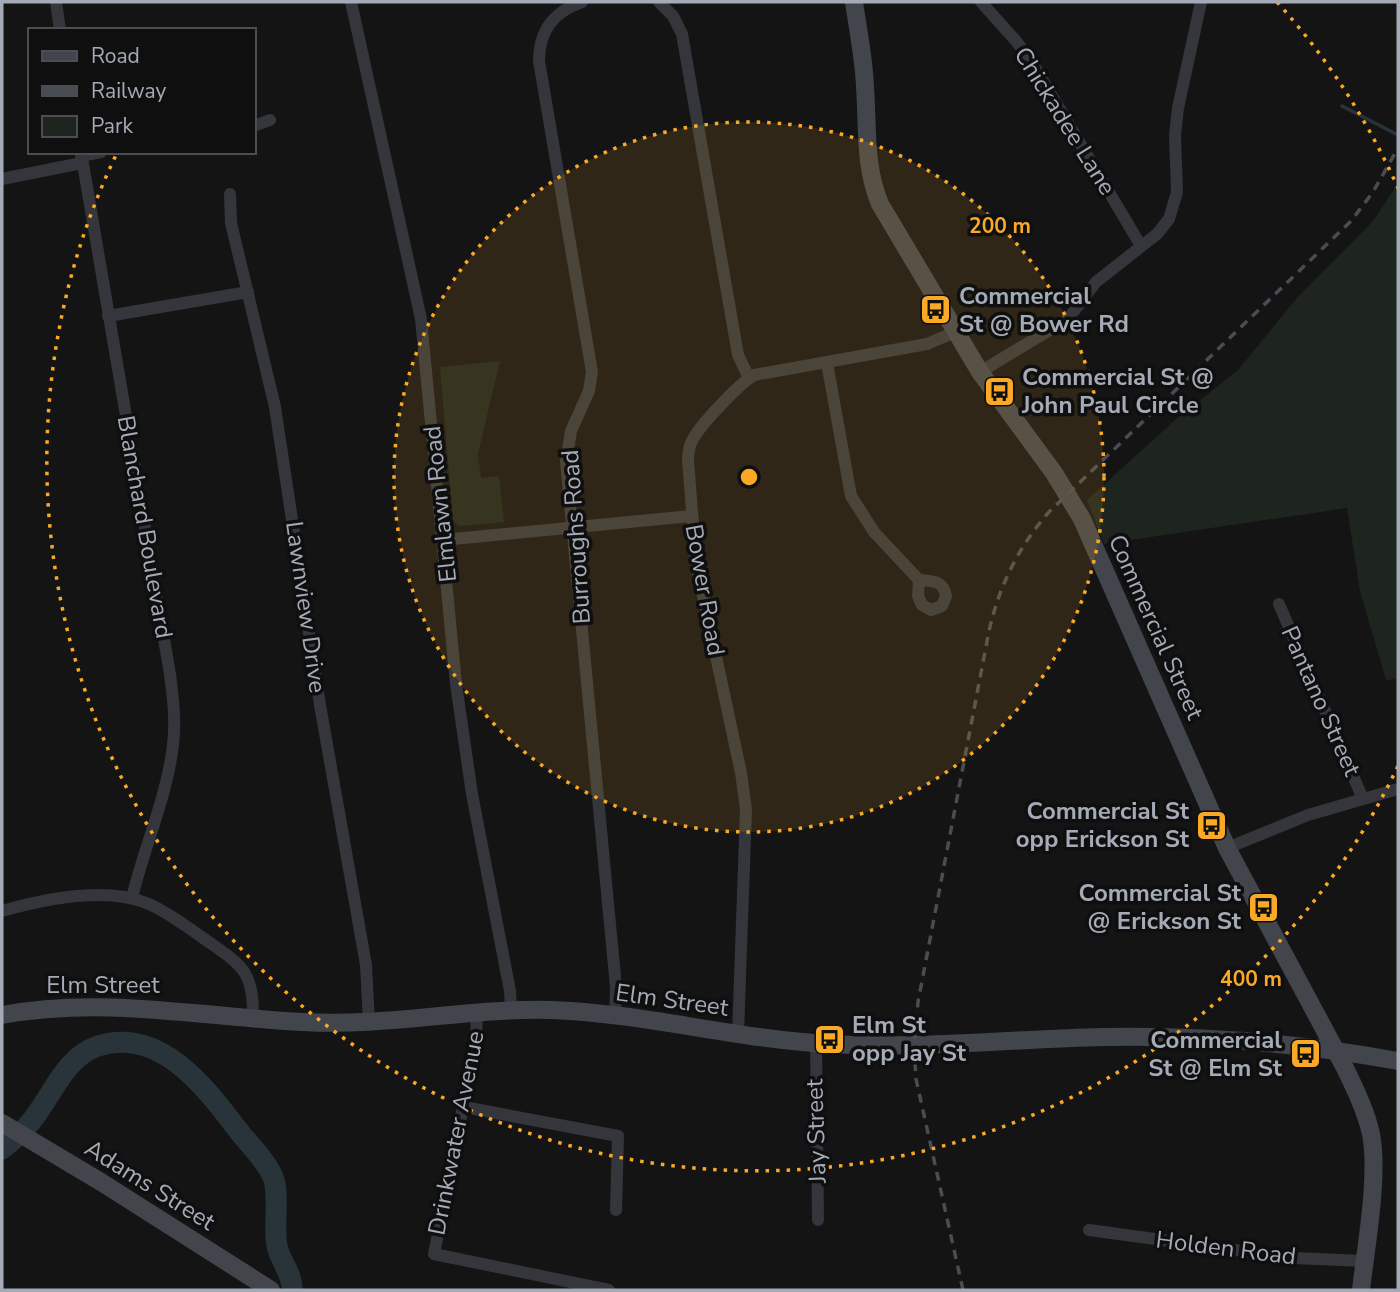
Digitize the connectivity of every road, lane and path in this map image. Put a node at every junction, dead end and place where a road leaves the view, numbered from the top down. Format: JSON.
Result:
{"nodes":[{"id":1,"x":56,"y":2,"type":"edge"},
{"id":2,"x":351,"y":2,"type":"edge"},
{"id":3,"x":582,"y":2,"type":"edge"},
{"id":4,"x":659,"y":2,"type":"edge"},
{"id":5,"x":854,"y":2,"type":"edge"},
{"id":6,"x":981,"y":2,"type":"edge"},
{"id":7,"x":1201,"y":2,"type":"edge"},
{"id":8,"x":60,"y":28,"type":"edge"},
{"id":9,"x":270,"y":120,"type":"dead end"},
{"id":10,"x":256,"y":125,"type":"edge"},
{"id":11,"x":81,"y":157,"type":"edge"},
{"id":12,"x":2,"y":179,"type":"edge"},
{"id":13,"x":230,"y":194,"type":"dead end"},
{"id":14,"x":1141,"y":246,"type":"junction"},
{"id":15,"x":248,"y":292,"type":"junction"},
{"id":16,"x":108,"y":316,"type":"junction"},
{"id":17,"x":955,"y":332,"type":"junction"},
{"id":18,"x":827,"y":363,"type":"junction"},
{"id":19,"x":980,"y":372,"type":"junction"},
{"id":20,"x":749,"y":378,"type":"junction"},
{"id":21,"x":691,"y":516,"type":"junction"},
{"id":22,"x":572,"y":527,"type":"junction"},
{"id":23,"x":443,"y":540,"type":"junction"},
{"id":24,"x":919,"y":580,"type":"dead end"},
{"id":25,"x":1279,"y":604,"type":"dead end"},
{"id":26,"x":1398,"y":789,"type":"edge"},
{"id":27,"x":1363,"y":799,"type":"junction"},
{"id":28,"x":1227,"y":848,"type":"junction"},
{"id":29,"x":132,"y":898,"type":"junction"},
{"id":30,"x":2,"y":911,"type":"edge"},
{"id":31,"x":511,"y":1010,"type":"junction"},
{"id":32,"x":477,"y":1012,"type":"junction"},
{"id":33,"x":2,"y":1015,"type":"edge"},
{"id":34,"x":615,"y":1017,"type":"junction"},
{"id":35,"x":253,"y":1018,"type":"junction"},
{"id":36,"x":369,"y":1021,"type":"junction"},
{"id":37,"x":738,"y":1034,"type":"junction"},
{"id":38,"x":816,"y":1043,"type":"junction"},
{"id":39,"x":1335,"y":1050,"type":"junction"},
{"id":40,"x":1398,"y":1061,"type":"edge"},
{"id":41,"x":464,"y":1107,"type":"junction"},
{"id":42,"x":6,"y":1125,"type":"edge"},
{"id":43,"x":616,"y":1210,"type":"dead end"},
{"id":44,"x":818,"y":1220,"type":"dead end"},
{"id":45,"x":1089,"y":1230,"type":"dead end"},
{"id":46,"x":1364,"y":1261,"type":"junction"},
{"id":47,"x":269,"y":1290,"type":"edge"},
{"id":48,"x":609,"y":1290,"type":"edge"},
{"id":49,"x":1361,"y":1290,"type":"edge"}],
"edges":[{"from":1,"to":8,"type":"street"},
{"from":2,"to":23,"type":"street","name":"Elmlawn Road"},
{"from":3,"to":22,"type":"street","name":"Burroughs Road"},
{"from":4,"to":20,"type":"street"},
{"from":5,"to":17,"type":"main road","name":"Commercial Street"},
{"from":6,"to":14,"type":"street","name":"Chickadee Lane"},
{"from":7,"to":14,"type":"street"},
{"from":9,"to":10,"type":"street"},
{"from":11,"to":12,"type":"street"},
{"from":11,"to":16,"type":"street","name":"Blanchard Boulevard"},
{"from":13,"to":15,"type":"street","name":"Lawnview Drive"},
{"from":14,"to":19,"type":"street"},
{"from":15,"to":16,"type":"street"},
{"from":15,"to":36,"type":"street","name":"Lawnview Drive"},
{"from":16,"to":29,"type":"street","name":"Blanchard Boulevard"},
{"from":17,"to":18,"type":"street"},
{"from":17,"to":19,"type":"main road","name":"Commercial Street"},
{"from":18,"to":20,"type":"street"},
{"from":18,"to":24,"type":"street"},
{"from":19,"to":28,"type":"main road","name":"Commercial Street"},
{"from":20,"to":21,"type":"street","name":"Bower Road"},
{"from":21,"to":22,"type":"street"},
{"from":21,"to":37,"type":"street","name":"Bower Road"},
{"from":22,"to":23,"type":"street"},
{"from":22,"to":34,"type":"street","name":"Burroughs Road"},
{"from":23,"to":31,"type":"street","name":"Elmlawn Road"},
{"from":25,"to":27,"type":"street","name":"Pantano Street"},
{"from":26,"to":27,"type":"street"},
{"from":27,"to":28,"type":"street"},
{"from":28,"to":39,"type":"main road","name":"Commercial Street"},
{"from":29,"to":30,"type":"street"},
{"from":29,"to":35,"type":"street"},
{"from":31,"to":32,"type":"main road","name":"Elm Street"},
{"from":31,"to":34,"type":"main road","name":"Elm Street"},
{"from":32,"to":36,"type":"main road","name":"Elm Street"},
{"from":32,"to":41,"type":"street","name":"Drinkwater Avenue"},
{"from":33,"to":35,"type":"main road","name":"Elm Street"},
{"from":34,"to":37,"type":"main road","name":"Elm Street"},
{"from":35,"to":36,"type":"main road","name":"Elm Street"},
{"from":37,"to":38,"type":"main road","name":"Elm Street"},
{"from":38,"to":39,"type":"main road","name":"Elm Street"},
{"from":38,"to":44,"type":"street","name":"Jay Street"},
{"from":39,"to":40,"type":"main road","name":"Elm Street"},
{"from":39,"to":46,"type":"main road","name":"Commercial Street"},
{"from":41,"to":43,"type":"street"},
{"from":41,"to":48,"type":"street","name":"Drinkwater Avenue"},
{"from":42,"to":47,"type":"main road","name":"Adams Street"},
{"from":45,"to":46,"type":"street","name":"Holden Road"},
{"from":46,"to":49,"type":"main road","name":"Commercial Street"}]}
